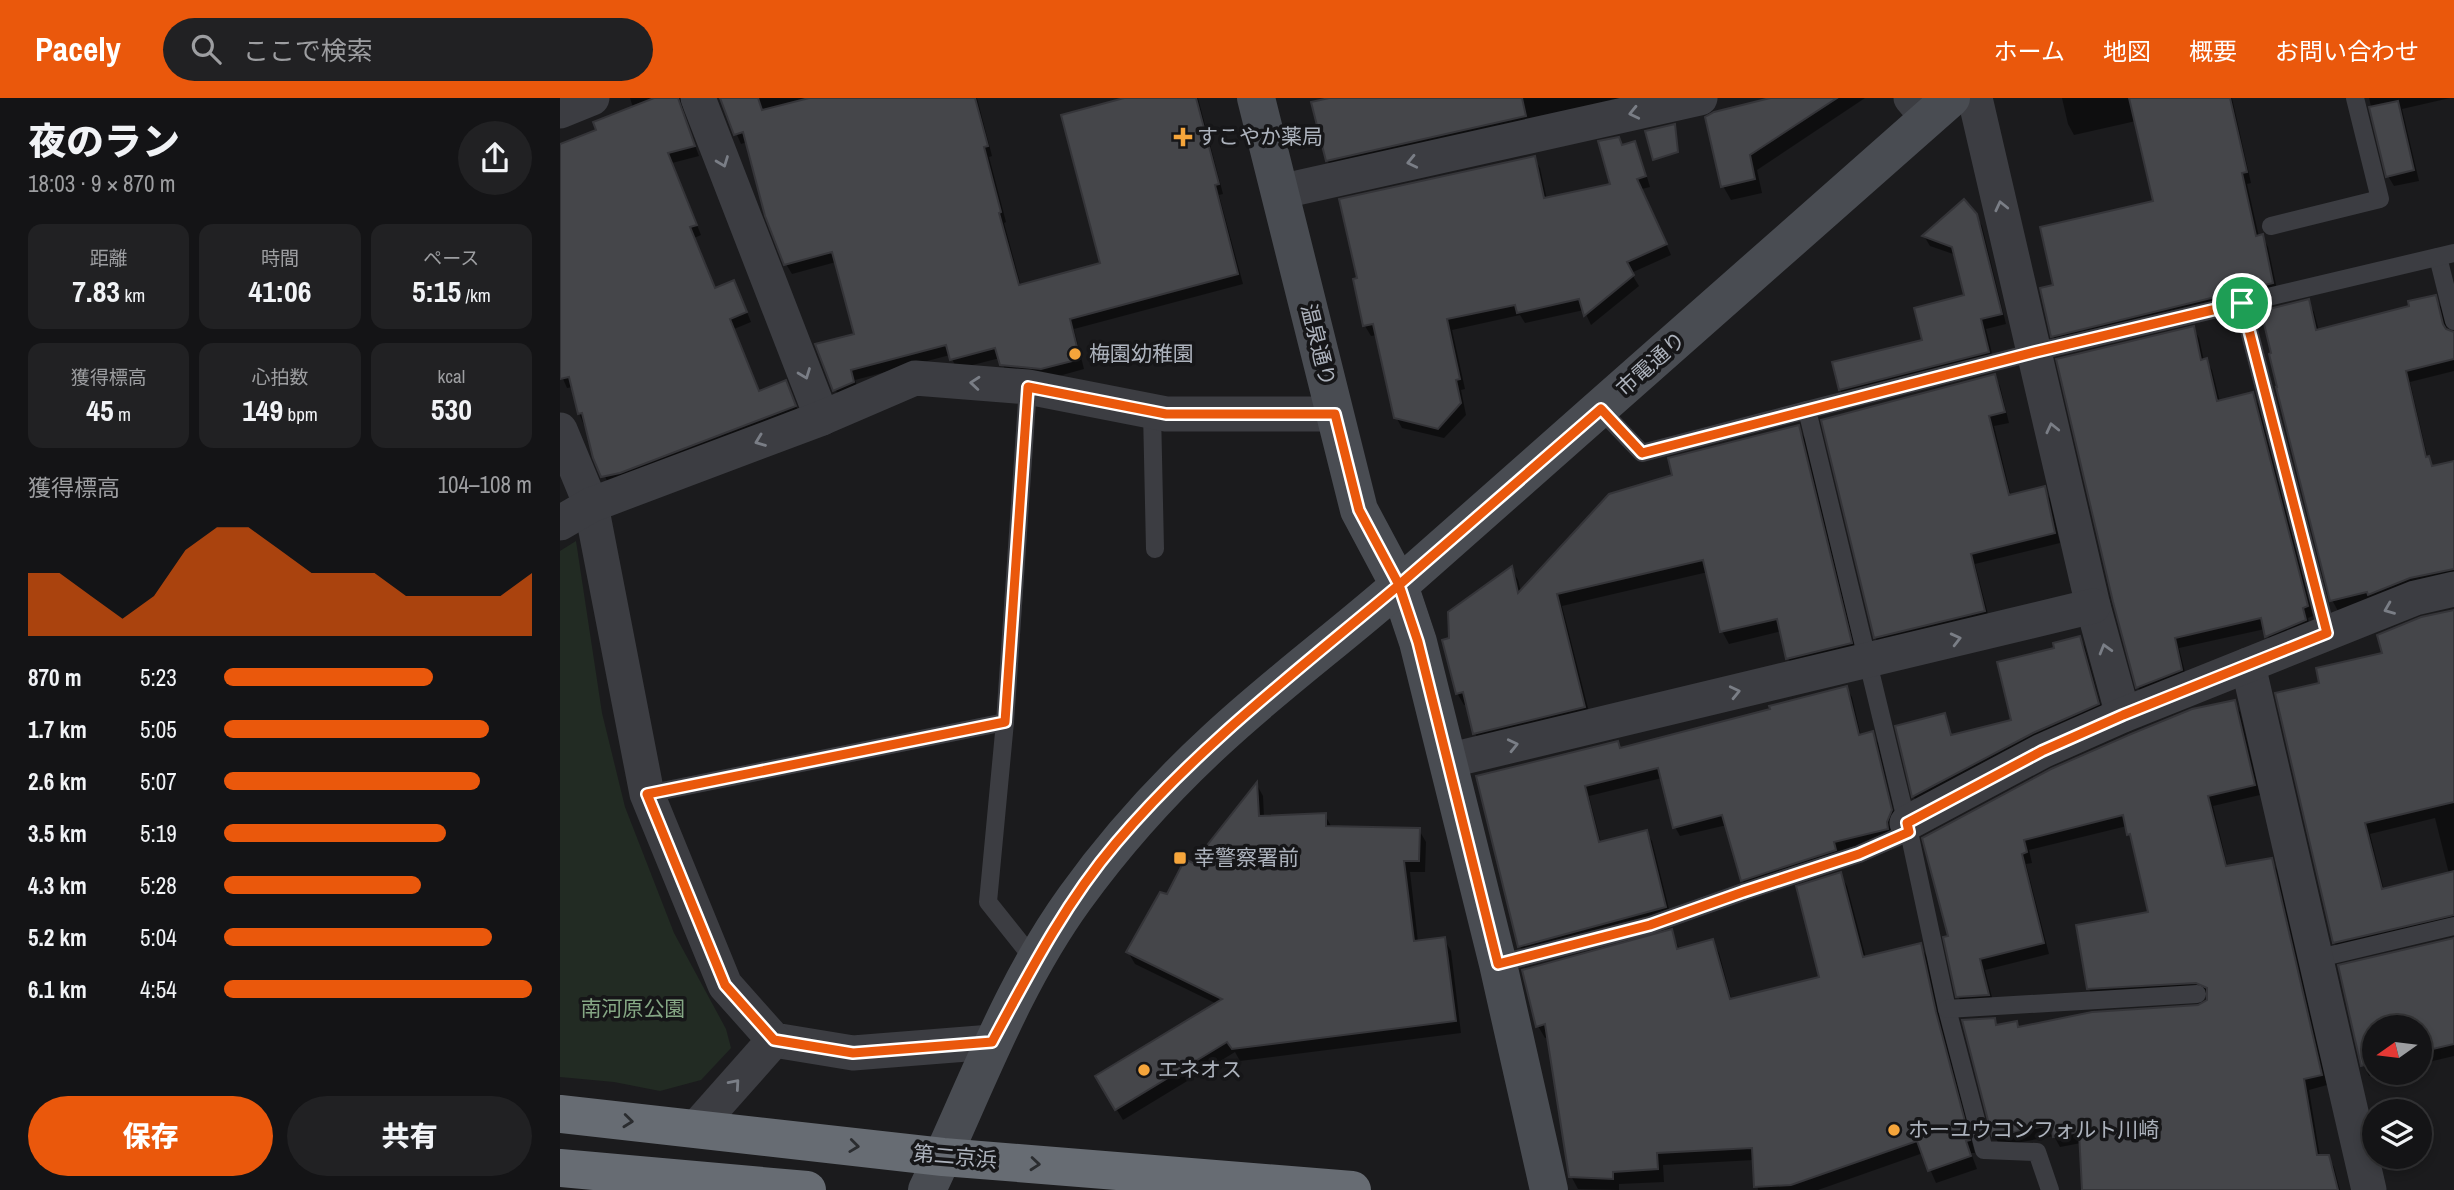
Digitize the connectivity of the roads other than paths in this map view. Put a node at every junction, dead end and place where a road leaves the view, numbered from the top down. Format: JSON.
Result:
{"nodes":[{"id":1,"x":592,"y":98,"type":"edge"},
{"id":2,"x":698,"y":98,"type":"edge"},
{"id":3,"x":1256,"y":98,"type":"edge"},
{"id":4,"x":1700,"y":98,"type":"edge"},
{"id":5,"x":1975,"y":98,"type":"edge"},
{"id":6,"x":2355,"y":98,"type":"edge"},
{"id":7,"x":1930,"y":105,"type":"edge"},
{"id":8,"x":560,"y":111,"type":"edge"},
{"id":9,"x":1279,"y":192,"type":"junction"},
{"id":10,"x":2271,"y":226,"type":"dead end"},
{"id":11,"x":2446,"y":255,"type":"edge"},
{"id":12,"x":2242,"y":303,"type":"junction"},
{"id":13,"x":2454,"y":321,"type":"edge"},
{"id":14,"x":2035,"y":352,"type":"junction"},
{"id":15,"x":1028,"y":387,"type":"junction"},
{"id":16,"x":1601,"y":409,"type":"junction"},
{"id":17,"x":1807,"y":410,"type":"junction"},
{"id":18,"x":1152,"y":411,"type":"junction"},
{"id":19,"x":1335,"y":414,"type":"junction"},
{"id":20,"x":822,"y":418,"type":"junction"},
{"id":21,"x":560,"y":430,"type":"edge"},
{"id":22,"x":591,"y":505,"type":"junction"},
{"id":23,"x":560,"y":523,"type":"edge"},
{"id":24,"x":1155,"y":549,"type":"dead end"},
{"id":25,"x":1399,"y":585,"type":"junction"},
{"id":26,"x":2454,"y":589,"type":"edge"},
{"id":27,"x":2093,"y":606,"type":"junction"},
{"id":28,"x":2327,"y":633,"type":"junction"},
{"id":29,"x":1868,"y":661,"type":"junction"},
{"id":30,"x":2248,"y":665,"type":"junction"},
{"id":31,"x":2123,"y":715,"type":"junction"},
{"id":32,"x":1005,"y":722,"type":"junction"},
{"id":33,"x":1447,"y":761,"type":"junction"},
{"id":34,"x":647,"y":794,"type":"junction"},
{"id":35,"x":1908,"y":828,"type":"junction"},
{"id":36,"x":2454,"y":926,"type":"edge"},
{"id":37,"x":2315,"y":959,"type":"junction"},
{"id":38,"x":1035,"y":961,"type":"junction"},
{"id":39,"x":1498,"y":964,"type":"junction"},
{"id":40,"x":2197,"y":994,"type":"dead end"},
{"id":41,"x":1947,"y":1009,"type":"junction"},
{"id":42,"x":774,"y":1040,"type":"junction"},
{"id":43,"x":992,"y":1042,"type":"junction"},
{"id":44,"x":560,"y":1114,"type":"edge"},
{"id":45,"x":696,"y":1128,"type":"junction"},
{"id":46,"x":560,"y":1168,"type":"edge"},
{"id":47,"x":935,"y":1173,"type":"edge"},
{"id":48,"x":693,"y":1186,"type":"edge"},
{"id":49,"x":807,"y":1190,"type":"edge"},
{"id":50,"x":1352,"y":1190,"type":"edge"},
{"id":51,"x":1549,"y":1190,"type":"edge"},
{"id":52,"x":2050,"y":1190,"type":"edge"},
{"id":53,"x":2369,"y":1190,"type":"edge"}],
"edges":[{"from":1,"to":8,"type":"street"},
{"from":2,"to":20,"type":"street","one_way":true},
{"from":3,"to":9,"type":"street","name":"温泉通り"},
{"from":4,"to":9,"type":"street","one_way":true},
{"from":14,"to":5,"type":"street","one_way":true},
{"from":6,"to":10,"type":"lane"},
{"from":7,"to":16,"type":"street","name":"市電通り"},
{"from":9,"to":19,"type":"street","name":"温泉通り"},
{"from":11,"to":12,"type":"lane"},
{"from":11,"to":13,"type":"lane"},
{"from":12,"to":14,"type":"lane"},
{"from":12,"to":28,"type":"lane"},
{"from":14,"to":17,"type":"lane"},
{"from":27,"to":14,"type":"street","one_way":true},
{"from":15,"to":18,"type":"street"},
{"from":15,"to":20,"type":"street","one_way":true},
{"from":15,"to":32,"type":"lane"},
{"from":16,"to":17,"type":"lane"},
{"from":16,"to":25,"type":"street","name":"市電通り"},
{"from":17,"to":29,"type":"lane"},
{"from":18,"to":19,"type":"street"},
{"from":18,"to":24,"type":"lane"},
{"from":19,"to":25,"type":"street","name":"温泉通り"},
{"from":20,"to":22,"type":"street","one_way":true},
{"from":21,"to":22,"type":"street"},
{"from":22,"to":23,"type":"street"},
{"from":22,"to":34,"type":"street"},
{"from":25,"to":33,"type":"street","name":"温泉通り"},
{"from":25,"to":38,"type":"street","name":"市電通り"},
{"from":26,"to":28,"type":"street","one_way":true},
{"from":29,"to":27,"type":"street","one_way":true},
{"from":31,"to":27,"type":"street","one_way":true},
{"from":28,"to":30,"type":"street"},
{"from":33,"to":29,"type":"street","one_way":true},
{"from":29,"to":35,"type":"lane"},
{"from":30,"to":31,"type":"street"},
{"from":30,"to":37,"type":"street"},
{"from":31,"to":35,"type":"street"},
{"from":32,"to":34,"type":"lane"},
{"from":32,"to":38,"type":"lane"},
{"from":33,"to":39,"type":"street","name":"温泉通り"},
{"from":34,"to":42,"type":"street"},
{"from":35,"to":39,"type":"lane"},
{"from":35,"to":41,"type":"lane"},
{"from":36,"to":37,"type":"lane"},
{"from":37,"to":53,"type":"street"},
{"from":38,"to":43,"type":"street","name":"市電通り"},
{"from":39,"to":51,"type":"street","name":"温泉通り"},
{"from":40,"to":41,"type":"lane"},
{"from":41,"to":52,"type":"lane"},
{"from":42,"to":43,"type":"street"},
{"from":45,"to":42,"type":"street","one_way":true},
{"from":43,"to":47,"type":"street","name":"市電通り"},
{"from":44,"to":45,"type":"highway","name":"第二京浜","one_way":true},
{"from":45,"to":47,"type":"highway","name":"第二京浜","one_way":true},
{"from":46,"to":48,"type":"highway"},
{"from":47,"to":50,"type":"highway","name":"第二京浜","one_way":true},
{"from":48,"to":49,"type":"highway"}]}
